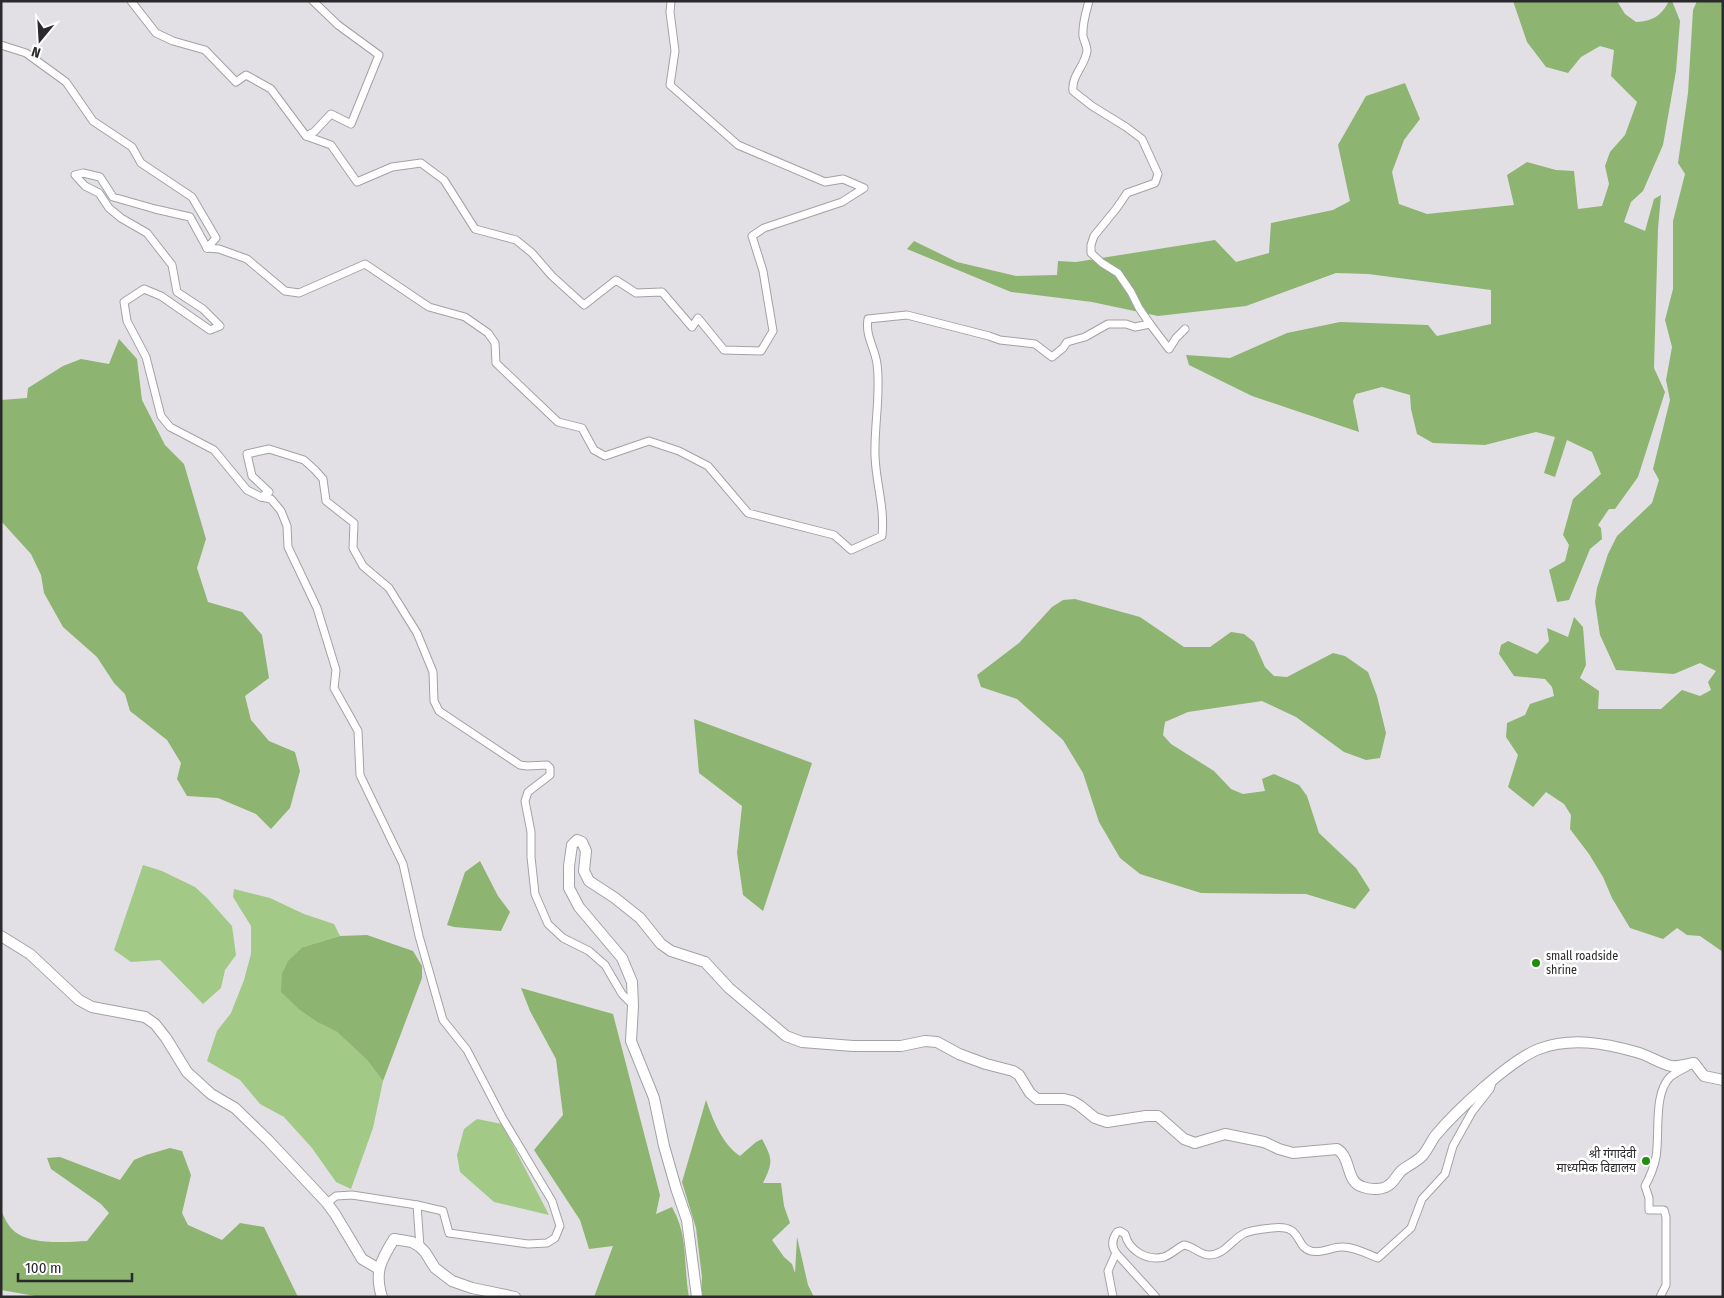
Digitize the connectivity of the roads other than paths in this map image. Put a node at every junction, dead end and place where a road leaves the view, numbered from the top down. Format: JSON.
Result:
{"nodes":[{"id":1,"x":131,"y":1,"type":"edge"},
{"id":2,"x":313,"y":1,"type":"edge"},
{"id":3,"x":671,"y":1,"type":"edge"},
{"id":4,"x":1089,"y":1,"type":"edge"},
{"id":5,"x":1,"y":45,"type":"edge"},
{"id":6,"x":306,"y":136,"type":"junction"},
{"id":7,"x":207,"y":248,"type":"junction"},
{"id":8,"x":1150,"y":324,"type":"junction"},
{"id":9,"x":1185,"y":329,"type":"dead end"},
{"id":10,"x":261,"y":497,"type":"junction"},
{"id":11,"x":1,"y":936,"type":"edge"},
{"id":12,"x":633,"y":1006,"type":"junction"},
{"id":13,"x":1694,"y":1063,"type":"junction"},
{"id":14,"x":1493,"y":1080,"type":"junction"},
{"id":15,"x":1723,"y":1080,"type":"edge"},
{"id":16,"x":327,"y":1203,"type":"junction"},
{"id":17,"x":417,"y":1205,"type":"junction"},
{"id":18,"x":420,"y":1247,"type":"junction"},
{"id":19,"x":1116,"y":1252,"type":"junction"},
{"id":20,"x":379,"y":1269,"type":"junction"},
{"id":21,"x":382,"y":1297,"type":"edge"},
{"id":22,"x":515,"y":1297,"type":"edge"},
{"id":23,"x":697,"y":1297,"type":"edge"},
{"id":24,"x":1113,"y":1297,"type":"edge"},
{"id":25,"x":1156,"y":1297,"type":"edge"},
{"id":26,"x":1660,"y":1297,"type":"edge"}],
"edges":[{"from":1,"to":6,"type":"street"},
{"from":2,"to":6,"type":"street"},
{"from":3,"to":6,"type":"street"},
{"from":4,"to":8,"type":"street"},
{"from":5,"to":7,"type":"street"},
{"from":7,"to":8,"type":"street"},
{"from":7,"to":10,"type":"street"},
{"from":8,"to":9,"type":"street"},
{"from":10,"to":12,"type":"street"},
{"from":10,"to":17,"type":"street"},
{"from":11,"to":16,"type":"main road"},
{"from":12,"to":14,"type":"main road"},
{"from":12,"to":23,"type":"main road"},
{"from":13,"to":14,"type":"main road"},
{"from":13,"to":15,"type":"main road"},
{"from":13,"to":26,"type":"street"},
{"from":14,"to":19,"type":"street"},
{"from":16,"to":17,"type":"street"},
{"from":16,"to":20,"type":"main road"},
{"from":17,"to":18,"type":"street"},
{"from":18,"to":20,"type":"main road"},
{"from":18,"to":22,"type":"main road"},
{"from":19,"to":24,"type":"street"},
{"from":19,"to":25,"type":"street"},
{"from":20,"to":21,"type":"main road"}]}
